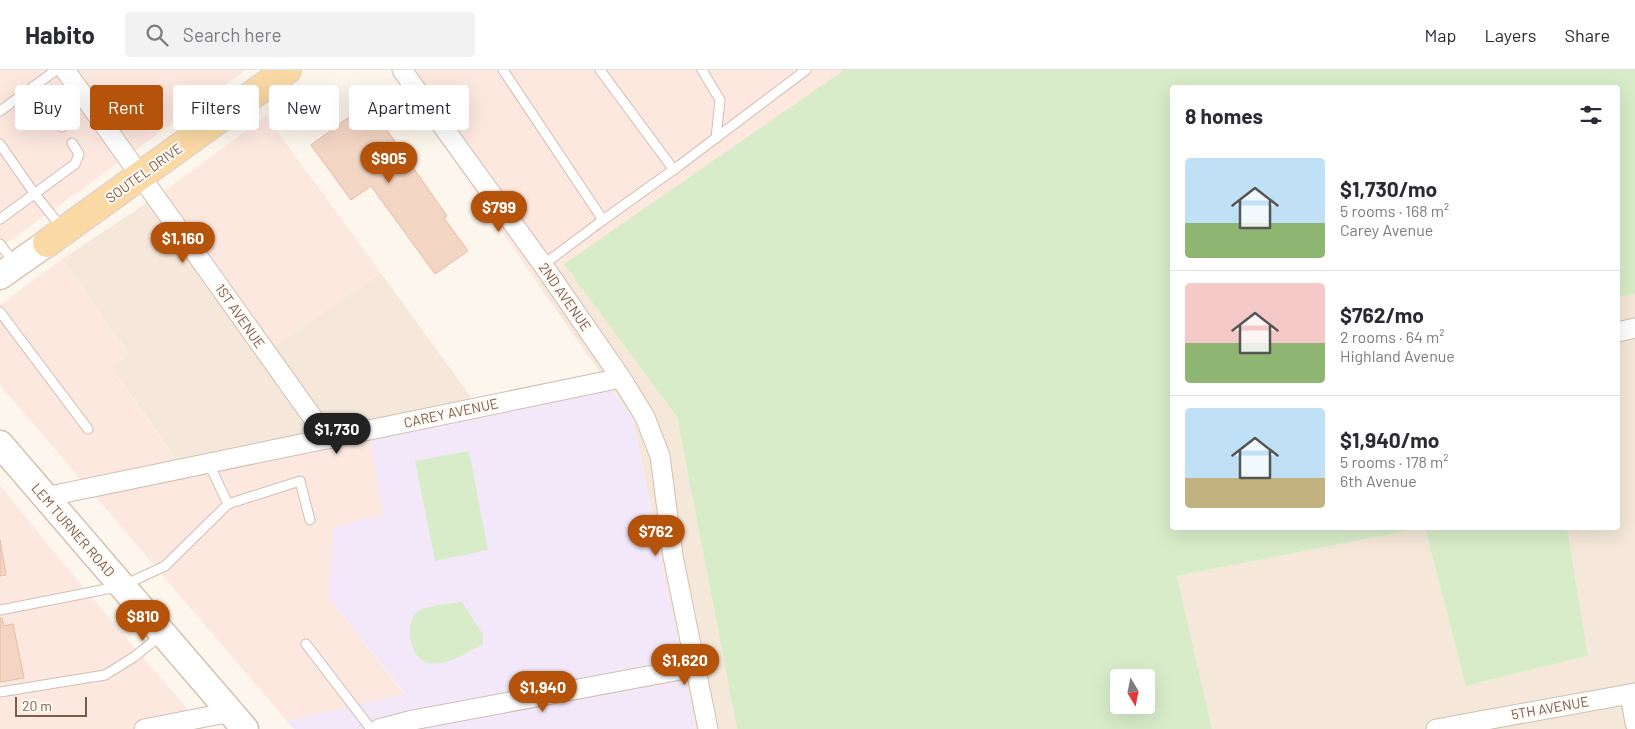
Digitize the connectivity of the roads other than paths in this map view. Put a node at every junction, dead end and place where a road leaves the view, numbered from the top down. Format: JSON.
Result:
{"nodes":[{"id":1,"x":56,"y":70,"type":"edge"},
{"id":2,"x":65,"y":70,"type":"edge"},
{"id":3,"x":287,"y":70,"type":"edge"},
{"id":4,"x":402,"y":70,"type":"edge"},
{"id":5,"x":503,"y":70,"type":"edge"},
{"id":6,"x":600,"y":70,"type":"edge"},
{"id":7,"x":702,"y":70,"type":"edge"},
{"id":8,"x":806,"y":70,"type":"edge"},
{"id":9,"x":35,"y":85,"type":"edge"},
{"id":10,"x":15,"y":100,"type":"edge"},
{"id":11,"x":0,"y":111,"type":"edge"},
{"id":12,"x":716,"y":138,"type":"junction"},
{"id":13,"x":72,"y":143,"type":"dead end"},
{"id":14,"x":0,"y":144,"type":"edge"},
{"id":15,"x":674,"y":170,"type":"junction"},
{"id":16,"x":141,"y":175,"type":"junction"},
{"id":17,"x":34,"y":193,"type":"junction"},
{"id":18,"x":0,"y":218,"type":"edge"},
{"id":19,"x":603,"y":220,"type":"junction"},
{"id":20,"x":55,"y":236,"type":"junction"},
{"id":21,"x":0,"y":244,"type":"edge"},
{"id":22,"x":543,"y":265,"type":"junction"},
{"id":23,"x":8,"y":270,"type":"edge"},
{"id":24,"x":0,"y":312,"type":"edge"},
{"id":25,"x":1635,"y":328,"type":"edge"},
{"id":26,"x":1620,"y":332,"type":"edge"},
{"id":27,"x":622,"y":378,"type":"junction"},
{"id":28,"x":88,"y":429,"type":"dead end"},
{"id":29,"x":328,"y":439,"type":"junction"},
{"id":30,"x":0,"y":445,"type":"edge"},
{"id":31,"x":209,"y":464,"type":"junction"},
{"id":32,"x":45,"y":497,"type":"junction"},
{"id":33,"x":228,"y":504,"type":"junction"},
{"id":34,"x":310,"y":520,"type":"dead end"},
{"id":35,"x":122,"y":586,"type":"junction"},
{"id":36,"x":0,"y":610,"type":"edge"},
{"id":37,"x":163,"y":634,"type":"junction"},
{"id":38,"x":306,"y":644,"type":"dead end"},
{"id":39,"x":696,"y":667,"type":"junction"},
{"id":40,"x":0,"y":692,"type":"edge"},
{"id":41,"x":1632,"y":694,"type":"edge"},
{"id":42,"x":238,"y":721,"type":"edge"},
{"id":43,"x":1635,"y":723,"type":"edge"},
{"id":44,"x":144,"y":729,"type":"edge"},
{"id":45,"x":371,"y":729,"type":"edge"},
{"id":46,"x":379,"y":729,"type":"edge"},
{"id":47,"x":708,"y":729,"type":"edge"},
{"id":48,"x":1436,"y":729,"type":"edge"}],
"edges":[{"from":1,"to":9,"type":"lane"},
{"from":2,"to":16,"type":"street","name":"1ST AVENUE"},
{"from":3,"to":16,"type":"main road","name":"SOUTEL DRIVE"},
{"from":4,"to":22,"type":"street","name":"2ND AVENUE"},
{"from":5,"to":19,"type":"lane"},
{"from":6,"to":15,"type":"lane"},
{"from":7,"to":12,"type":"lane"},
{"from":8,"to":12,"type":"lane"},
{"from":10,"to":11,"type":"lane"},
{"from":12,"to":15,"type":"lane"},
{"from":13,"to":17,"type":"lane"},
{"from":14,"to":17,"type":"lane"},
{"from":15,"to":19,"type":"lane"},
{"from":16,"to":20,"type":"main road","name":"SOUTEL DRIVE"},
{"from":16,"to":29,"type":"street","name":"1ST AVENUE"},
{"from":17,"to":18,"type":"lane"},
{"from":17,"to":20,"type":"lane"},
{"from":19,"to":22,"type":"lane"},
{"from":20,"to":23,"type":"main road","name":"SOUTEL DRIVE"},
{"from":21,"to":23,"type":"lane"},
{"from":22,"to":27,"type":"street","name":"2ND AVENUE"},
{"from":24,"to":28,"type":"lane"},
{"from":25,"to":26,"type":"street"},
{"from":27,"to":29,"type":"street","name":"CAREY AVENUE"},
{"from":27,"to":39,"type":"street","name":"2ND AVENUE"},
{"from":29,"to":31,"type":"street","name":"CAREY AVENUE"},
{"from":30,"to":32,"type":"main road","name":"LEM TURNER ROAD"},
{"from":31,"to":32,"type":"street","name":"CAREY AVENUE"},
{"from":31,"to":33,"type":"lane"},
{"from":32,"to":35,"type":"main road","name":"LEM TURNER ROAD"},
{"from":33,"to":34,"type":"lane"},
{"from":33,"to":35,"type":"lane"},
{"from":35,"to":36,"type":"lane"},
{"from":35,"to":37,"type":"main road","name":"LEM TURNER ROAD"},
{"from":37,"to":40,"type":"lane"},
{"from":37,"to":42,"type":"main road","name":"LEM TURNER ROAD"},
{"from":38,"to":45,"type":"lane"},
{"from":39,"to":46,"type":"street"},
{"from":39,"to":47,"type":"street","name":"2ND AVENUE"},
{"from":41,"to":43,"type":"street"},
{"from":41,"to":48,"type":"street","name":"5TH AVENUE"},
{"from":42,"to":44,"type":"street"}]}
